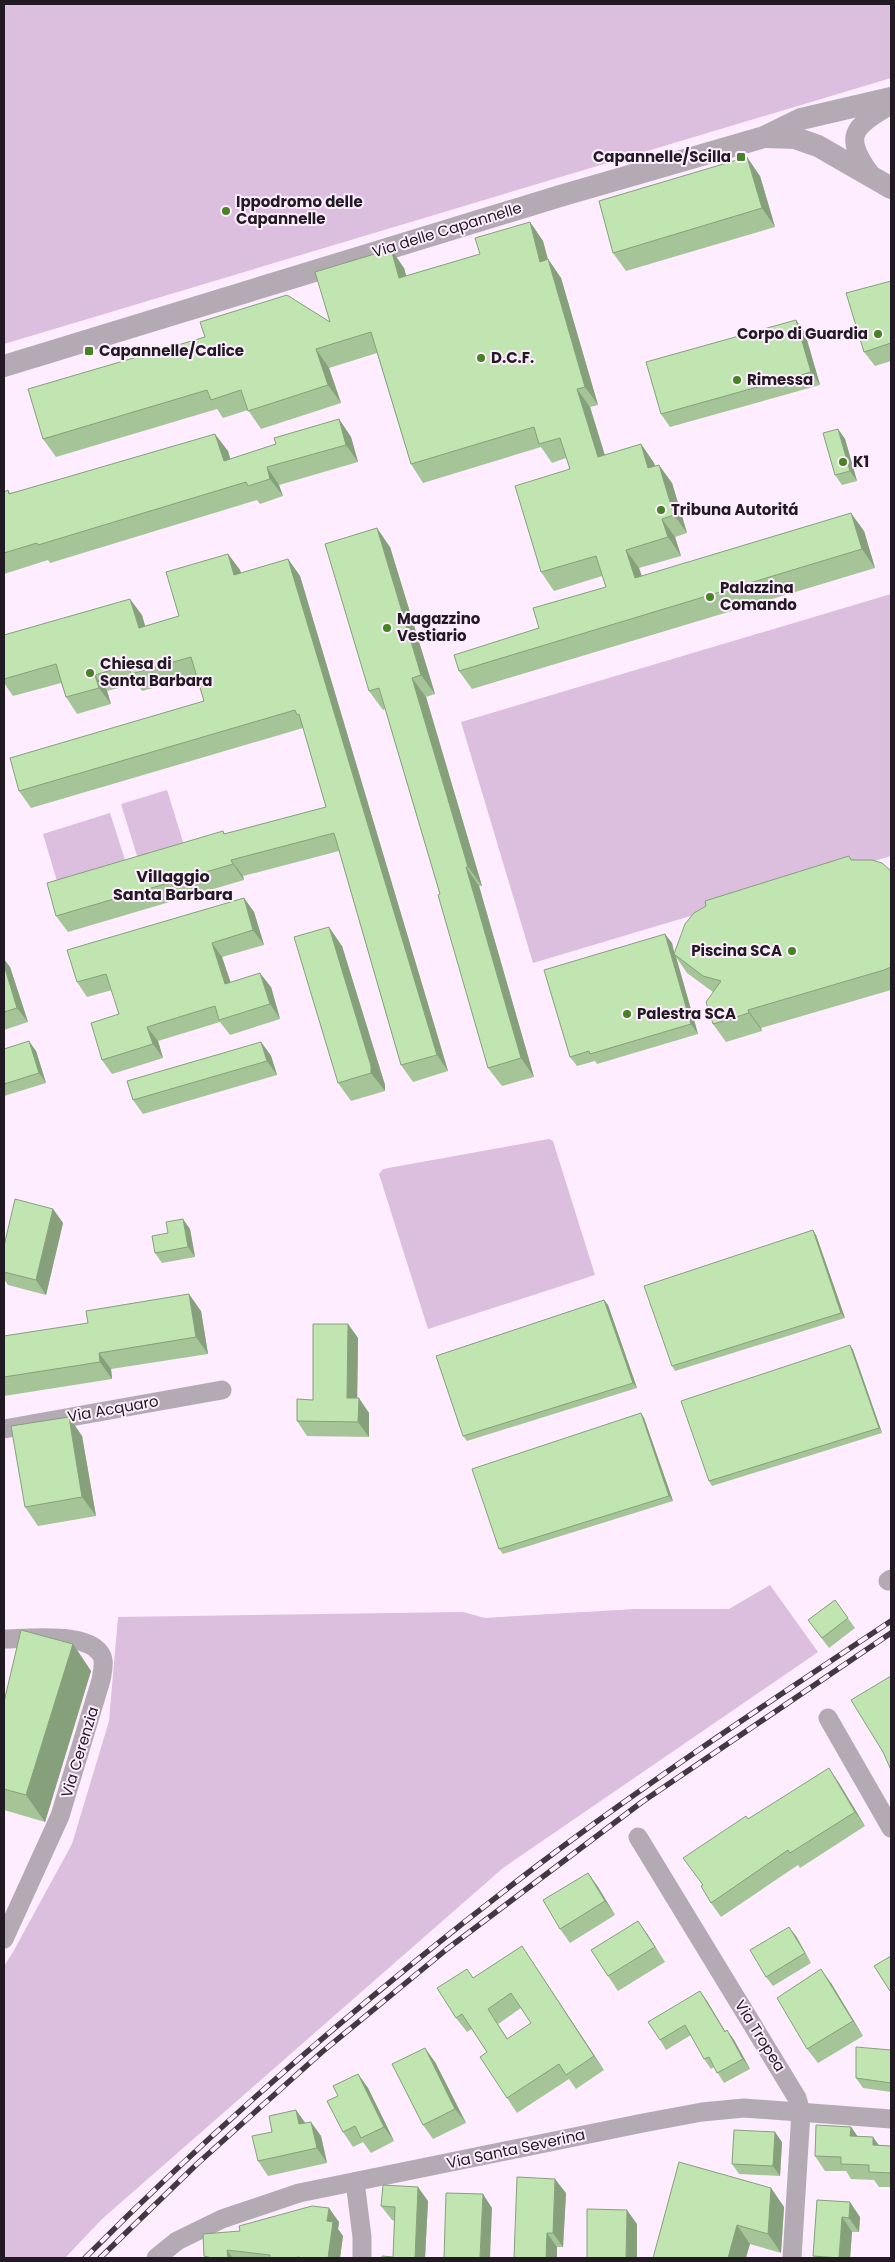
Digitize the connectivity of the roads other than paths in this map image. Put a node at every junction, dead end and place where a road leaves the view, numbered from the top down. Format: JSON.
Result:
{"nodes":[{"id":1,"x":891,"y":98,"type":"edge"},
{"id":2,"x":891,"y":105,"type":"edge"},
{"id":3,"x":764,"y":137,"type":"junction"},
{"id":4,"x":872,"y":176,"type":"junction"},
{"id":5,"x":891,"y":188,"type":"edge"},
{"id":6,"x":4,"y":366,"type":"edge"},
{"id":7,"x":222,"y":1390,"type":"dead end"},
{"id":8,"x":4,"y":1429,"type":"edge"},
{"id":9,"x":4,"y":1639,"type":"edge"},
{"id":10,"x":828,"y":1718,"type":"dead end"},
{"id":11,"x":891,"y":1828,"type":"edge"},
{"id":12,"x":638,"y":1837,"type":"dead end"},
{"id":13,"x":4,"y":1939,"type":"edge"},
{"id":14,"x":802,"y":2112,"type":"junction"},
{"id":15,"x":891,"y":2119,"type":"edge"},
{"id":16,"x":355,"y":2182,"type":"junction"},
{"id":17,"x":156,"y":2258,"type":"edge"},
{"id":18,"x":362,"y":2258,"type":"edge"},
{"id":19,"x":792,"y":2258,"type":"edge"}],
"edges":[{"from":1,"to":3,"type":"street","name":"Via delle Capannelle"},
{"from":2,"to":4,"type":"street"},
{"from":3,"to":4,"type":"street"},
{"from":3,"to":6,"type":"street","name":"Via delle Capannelle"},
{"from":4,"to":5,"type":"street"},
{"from":7,"to":8,"type":"street","name":"Via Acquaro"},
{"from":9,"to":13,"type":"street","name":"Via Cerenzia"},
{"from":10,"to":11,"type":"street"},
{"from":12,"to":14,"type":"street","name":"Via Tropea"},
{"from":14,"to":15,"type":"street","name":"Via Santa Severina"},
{"from":14,"to":16,"type":"street","name":"Via Santa Severina"},
{"from":14,"to":19,"type":"street","name":"Via Tropea"},
{"from":16,"to":17,"type":"street","name":"Via Santa Severina"},
{"from":16,"to":18,"type":"street"}]}
